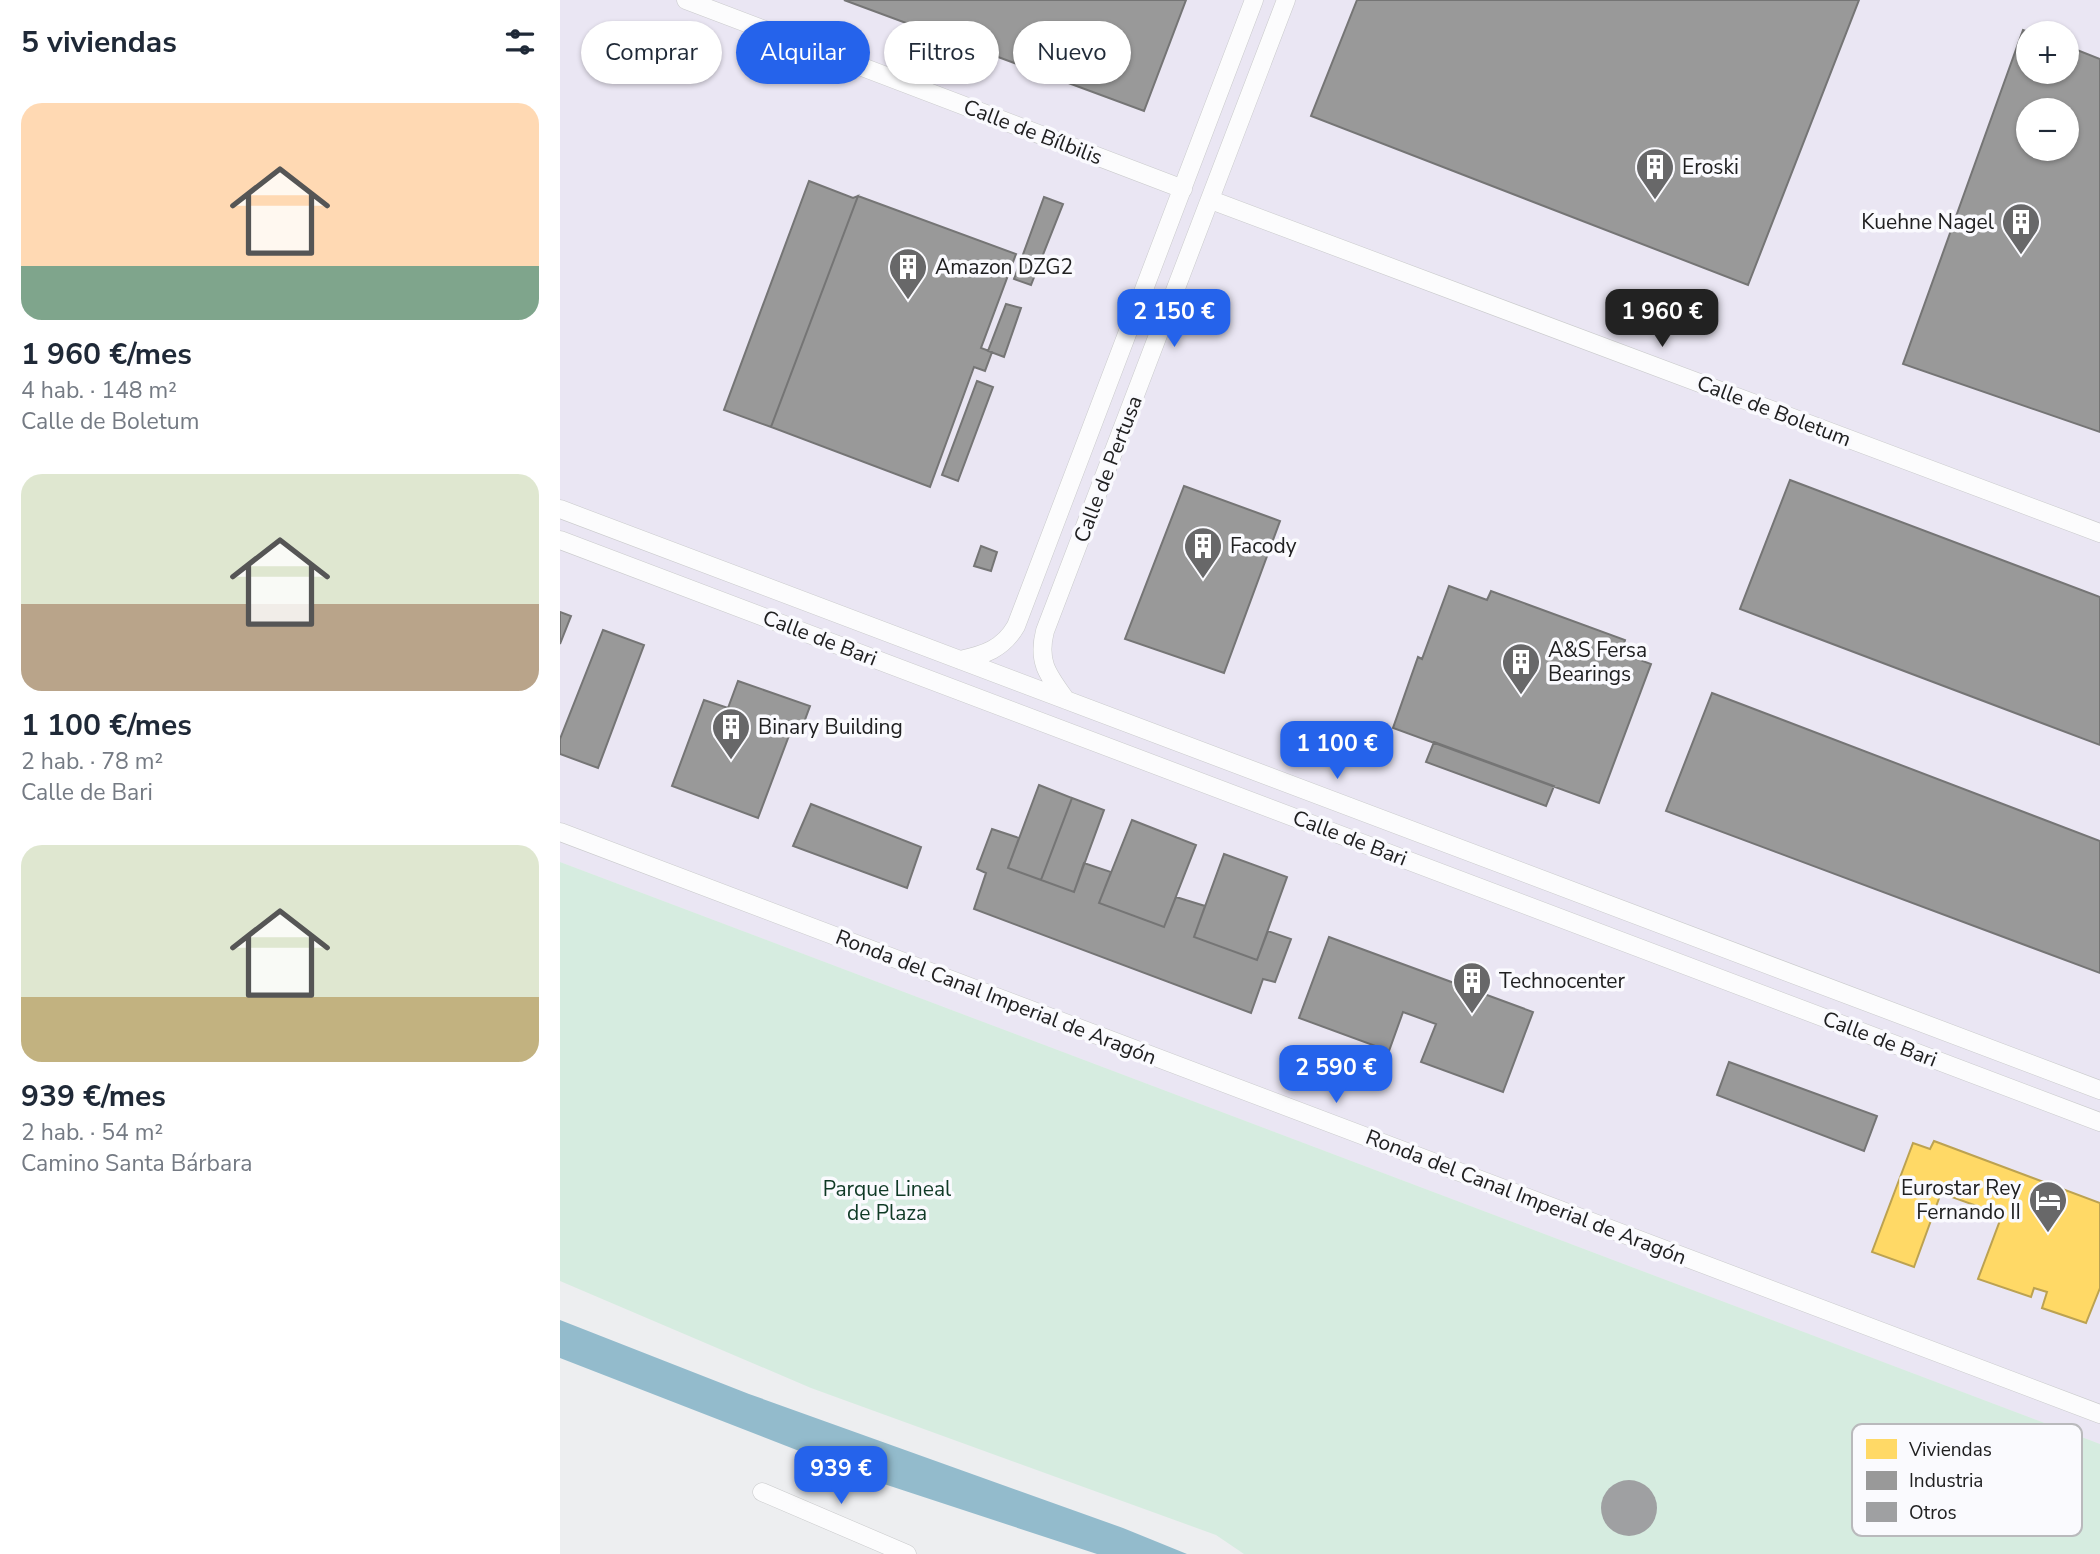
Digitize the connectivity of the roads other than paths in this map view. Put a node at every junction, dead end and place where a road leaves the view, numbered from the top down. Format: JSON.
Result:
{"nodes":[{"id":1,"x":686,"y":0,"type":"edge"},
{"id":2,"x":1254,"y":0,"type":"edge"},
{"id":3,"x":1286,"y":0,"type":"edge"},
{"id":4,"x":1183,"y":189,"type":"junction"},
{"id":5,"x":1211,"y":200,"type":"junction"},
{"id":6,"x":560,"y":509,"type":"edge"},
{"id":7,"x":2100,"y":533,"type":"edge"},
{"id":8,"x":560,"y":540,"type":"edge"},
{"id":9,"x":960,"y":660,"type":"junction"},
{"id":10,"x":1066,"y":699,"type":"junction"},
{"id":11,"x":560,"y":832,"type":"edge"},
{"id":12,"x":2100,"y":1090,"type":"edge"},
{"id":13,"x":2100,"y":1122,"type":"edge"},
{"id":14,"x":2100,"y":1414,"type":"edge"},
{"id":15,"x":762,"y":1492,"type":"dead end"},
{"id":16,"x":907,"y":1554,"type":"edge"}],
"edges":[{"from":1,"to":4,"type":"street","name":"Calle de Bílbilis"},
{"from":2,"to":4,"type":"street","name":"Calle de Pertusa"},
{"from":3,"to":5,"type":"street","name":"Calle de Pertusa"},
{"from":4,"to":9,"type":"street","name":"Calle de Pertusa"},
{"from":5,"to":7,"type":"street","name":"Calle de Boletum"},
{"from":5,"to":10,"type":"street","name":"Calle de Pertusa"},
{"from":6,"to":9,"type":"street","name":"Calle de Bari"},
{"from":8,"to":13,"type":"street","name":"Calle de Bari"},
{"from":9,"to":10,"type":"street","name":"Calle de Bari"},
{"from":10,"to":12,"type":"street","name":"Calle de Bari"},
{"from":11,"to":14,"type":"street","name":"Ronda del Canal Imperial de Aragón"},
{"from":15,"to":16,"type":"street"}]}
